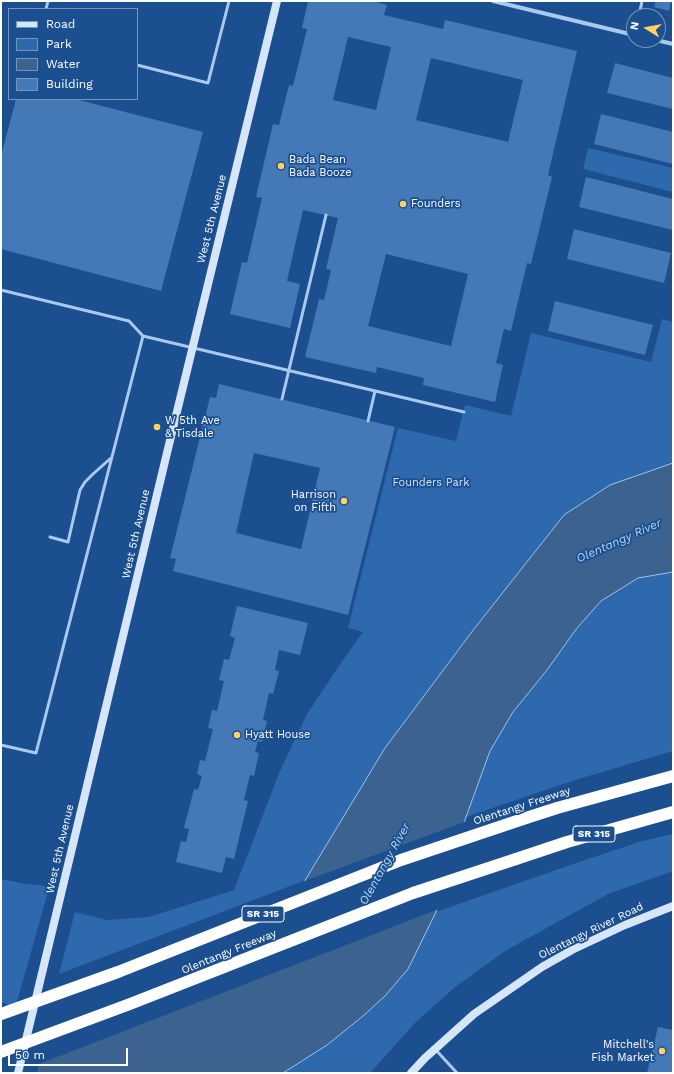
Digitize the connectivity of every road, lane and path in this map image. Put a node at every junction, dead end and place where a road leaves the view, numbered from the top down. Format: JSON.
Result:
{"nodes":[{"id":1,"x":228,"y":1,"type":"edge"},
{"id":2,"x":277,"y":1,"type":"edge"},
{"id":3,"x":493,"y":1,"type":"edge"},
{"id":4,"x":519,"y":1,"type":"edge"},
{"id":5,"x":517,"y":7,"type":"junction"},
{"id":6,"x":626,"y":33,"type":"edge"},
{"id":7,"x":138,"y":65,"type":"edge"},
{"id":8,"x":326,"y":215,"type":"dead end"},
{"id":9,"x":1,"y":290,"type":"edge"},
{"id":10,"x":143,"y":336,"type":"junction"},
{"id":11,"x":192,"y":347,"type":"junction"},
{"id":12,"x":290,"y":371,"type":"junction"},
{"id":13,"x":376,"y":391,"type":"junction"},
{"id":14,"x":282,"y":399,"type":"dead end"},
{"id":15,"x":464,"y":412,"type":"dead end"},
{"id":16,"x":368,"y":421,"type":"dead end"},
{"id":17,"x":111,"y":458,"type":"junction"},
{"id":18,"x":50,"y":537,"type":"dead end"},
{"id":19,"x":1,"y":744,"type":"edge"},
{"id":20,"x":673,"y":776,"type":"edge"},
{"id":21,"x":673,"y":812,"type":"edge"},
{"id":22,"x":673,"y":906,"type":"edge"},
{"id":23,"x":1,"y":1014,"type":"edge"},
{"id":24,"x":435,"y":1049,"type":"junction"},
{"id":25,"x":1,"y":1052,"type":"edge"},
{"id":26,"x":18,"y":1073,"type":"edge"},
{"id":27,"x":411,"y":1073,"type":"edge"},
{"id":28,"x":457,"y":1073,"type":"edge"}],
"edges":[{"from":1,"to":7,"type":"lane"},
{"from":2,"to":11,"type":"main road","name":"West 5th Avenue"},
{"from":3,"to":5,"type":"street"},
{"from":4,"to":5,"type":"street"},
{"from":5,"to":6,"type":"street"},
{"from":8,"to":12,"type":"lane"},
{"from":9,"to":10,"type":"lane"},
{"from":10,"to":11,"type":"lane"},
{"from":10,"to":17,"type":"lane"},
{"from":11,"to":12,"type":"lane"},
{"from":11,"to":26,"type":"main road","name":"West 5th Avenue","bridge":true},
{"from":12,"to":13,"type":"lane"},
{"from":12,"to":14,"type":"lane"},
{"from":13,"to":15,"type":"lane"},
{"from":13,"to":16,"type":"lane"},
{"from":17,"to":18,"type":"lane"},
{"from":17,"to":19,"type":"lane"},
{"from":20,"to":23,"type":"highway","name":"Olentangy Freeway","number":"SR 315","bridge":true},
{"from":21,"to":25,"type":"highway","name":"Olentangy Freeway","number":"SR 315","bridge":true},
{"from":22,"to":24,"type":"main road","name":"Olentangy River Road"},
{"from":24,"to":27,"type":"main road","name":"Olentangy River Road"},
{"from":24,"to":28,"type":"lane"}]}
